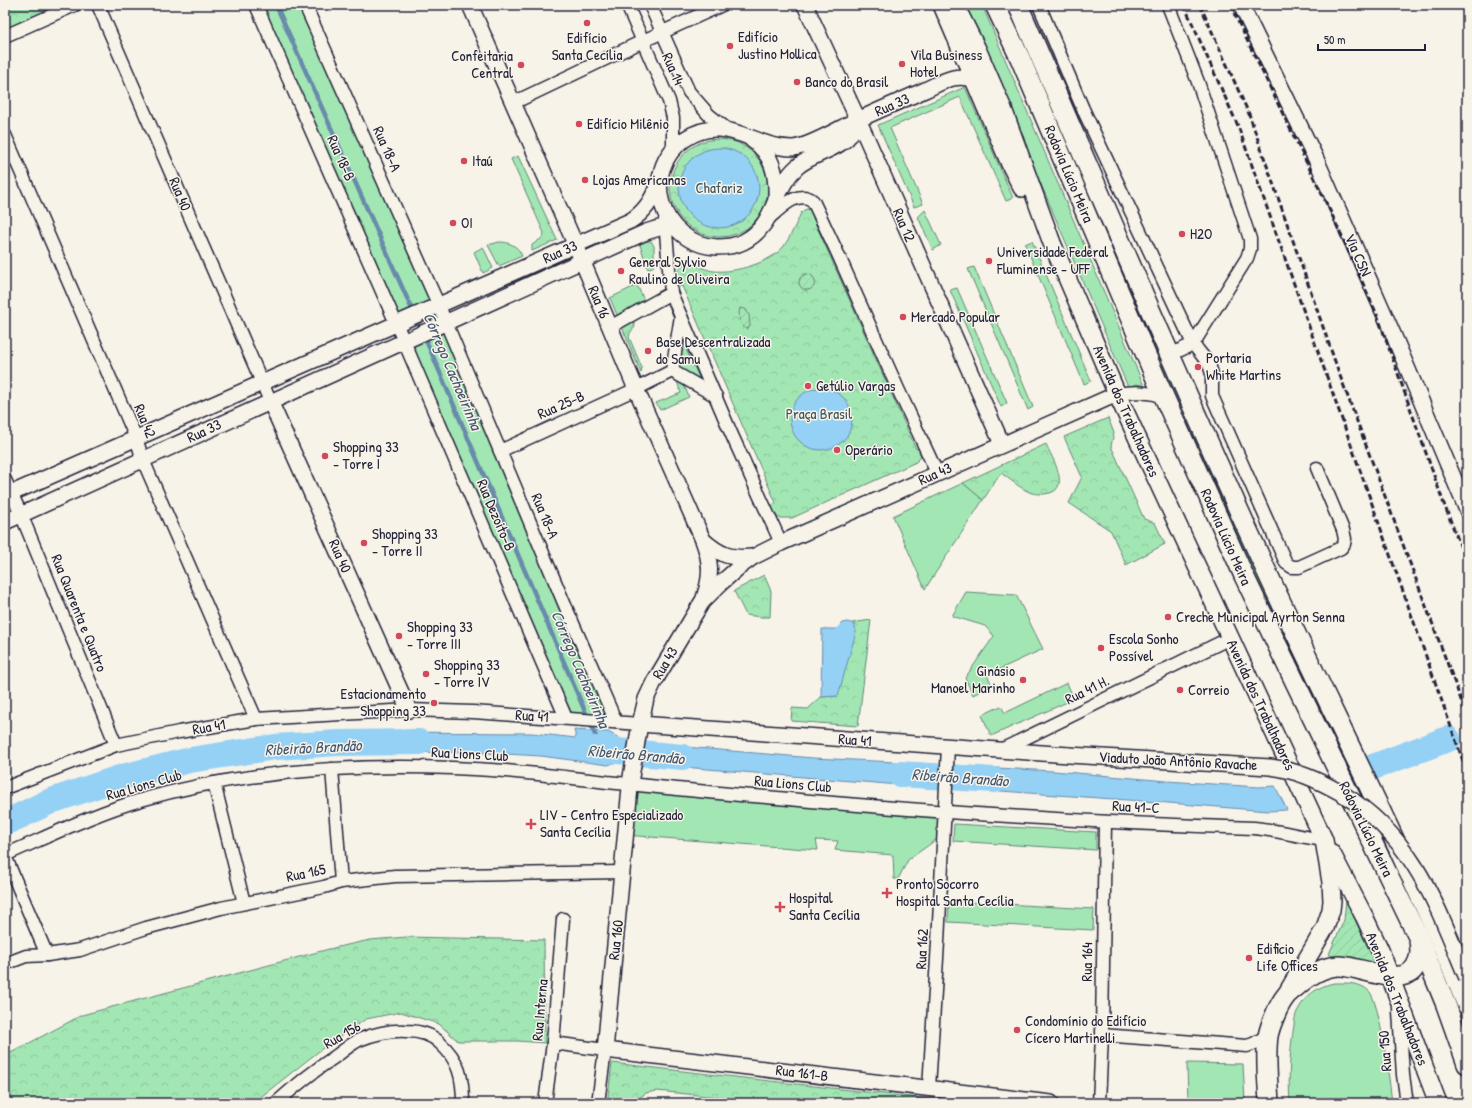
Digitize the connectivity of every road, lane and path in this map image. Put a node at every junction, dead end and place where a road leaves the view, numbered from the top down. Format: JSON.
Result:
{"nodes":[{"id":1,"x":74,"y":5,"type":"edge"},
{"id":2,"x":98,"y":5,"type":"edge"},
{"id":3,"x":256,"y":5,"type":"edge"},
{"id":4,"x":305,"y":5,"type":"edge"},
{"id":5,"x":470,"y":5,"type":"edge"},
{"id":6,"x":627,"y":5,"type":"edge"},
{"id":7,"x":650,"y":5,"type":"edge"},
{"id":8,"x":722,"y":5,"type":"edge"},
{"id":9,"x":805,"y":5,"type":"edge"},
{"id":10,"x":942,"y":5,"type":"edge"},
{"id":11,"x":955,"y":5,"type":"edge"},
{"id":12,"x":996,"y":5,"type":"edge"},
{"id":13,"x":1018,"y":5,"type":"edge"},
{"id":14,"x":1039,"y":5,"type":"edge"},
{"id":15,"x":1168,"y":5,"type":"edge"},
{"id":16,"x":1241,"y":5,"type":"edge"},
{"id":17,"x":662,"y":32,"type":"junction"},
{"id":18,"x":5,"y":36,"type":"edge"},
{"id":19,"x":643,"y":41,"type":"junction"},
{"id":20,"x":960,"y":47,"type":"junction"},
{"id":21,"x":952,"y":78,"type":"junction"},
{"id":22,"x":973,"y":80,"type":"junction"},
{"id":23,"x":513,"y":103,"type":"junction"},
{"id":24,"x":855,"y":118,"type":"junction"},
{"id":25,"x":728,"y":130,"type":"junction"},
{"id":26,"x":743,"y":134,"type":"junction"},
{"id":27,"x":5,"y":135,"type":"edge"},
{"id":28,"x":674,"y":149,"type":"junction"},
{"id":29,"x":1024,"y":167,"type":"junction"},
{"id":30,"x":660,"y":176,"type":"junction"},
{"id":31,"x":776,"y":200,"type":"junction"},
{"id":32,"x":769,"y":218,"type":"junction"},
{"id":33,"x":670,"y":228,"type":"junction"},
{"id":34,"x":1052,"y":243,"type":"junction"},
{"id":35,"x":576,"y":246,"type":"junction"},
{"id":36,"x":582,"y":261,"type":"junction"},
{"id":37,"x":671,"y":293,"type":"junction"},
{"id":38,"x":437,"y":307,"type":"junction"},
{"id":39,"x":681,"y":316,"type":"junction"},
{"id":40,"x":444,"y":323,"type":"junction"},
{"id":41,"x":399,"y":324,"type":"junction"},
{"id":42,"x":610,"y":327,"type":"junction"},
{"id":43,"x":406,"y":340,"type":"junction"},
{"id":44,"x":1193,"y":344,"type":"junction"},
{"id":45,"x":1170,"y":354,"type":"junction"},
{"id":46,"x":672,"y":371,"type":"junction"},
{"id":47,"x":262,"y":383,"type":"junction"},
{"id":48,"x":636,"y":389,"type":"junction"},
{"id":49,"x":1117,"y":394,"type":"junction"},
{"id":50,"x":716,"y":396,"type":"junction"},
{"id":51,"x":1163,"y":396,"type":"junction"},
{"id":52,"x":270,"y":401,"type":"junction"},
{"id":53,"x":136,"y":438,"type":"junction"},
{"id":54,"x":1002,"y":444,"type":"junction"},
{"id":55,"x":500,"y":451,"type":"junction"},
{"id":56,"x":143,"y":460,"type":"junction"},
{"id":57,"x":1317,"y":468,"type":"dead end"},
{"id":58,"x":937,"y":473,"type":"junction"},
{"id":59,"x":7,"y":490,"type":"edge"},
{"id":60,"x":1467,"y":510,"type":"edge"},
{"id":61,"x":21,"y":514,"type":"junction"},
{"id":62,"x":5,"y":522,"type":"edge"},
{"id":63,"x":703,"y":540,"type":"junction"},
{"id":64,"x":781,"y":543,"type":"junction"},
{"id":65,"x":754,"y":558,"type":"junction"},
{"id":66,"x":702,"y":602,"type":"junction"},
{"id":67,"x":1230,"y":638,"type":"junction"},
{"id":68,"x":409,"y":710,"type":"junction"},
{"id":69,"x":568,"y":718,"type":"junction"},
{"id":70,"x":256,"y":719,"type":"junction"},
{"id":71,"x":616,"y":722,"type":"junction"},
{"id":72,"x":639,"y":726,"type":"junction"},
{"id":73,"x":116,"y":745,"type":"junction"},
{"id":74,"x":1001,"y":750,"type":"junction"},
{"id":75,"x":947,"y":752,"type":"junction"},
{"id":76,"x":1069,"y":755,"type":"joint"},
{"id":77,"x":332,"y":769,"type":"junction"},
{"id":78,"x":631,"y":781,"type":"junction"},
{"id":79,"x":214,"y":783,"type":"junction"},
{"id":80,"x":5,"y":788,"type":"edge"},
{"id":81,"x":945,"y":812,"type":"junction"},
{"id":82,"x":1105,"y":822,"type":"junction"},
{"id":83,"x":1326,"y":844,"type":"junction"},
{"id":84,"x":5,"y":855,"type":"edge"},
{"id":85,"x":622,"y":872,"type":"junction"},
{"id":86,"x":341,"y":882,"type":"junction"},
{"id":87,"x":244,"y":903,"type":"junction"},
{"id":88,"x":563,"y":918,"type":"dead end"},
{"id":89,"x":1419,"y":939,"type":"junction"},
{"id":90,"x":47,"y":955,"type":"junction"},
{"id":91,"x":5,"y":964,"type":"edge"},
{"id":92,"x":1391,"y":977,"type":"junction"},
{"id":93,"x":1467,"y":978,"type":"edge"},
{"id":94,"x":1397,"y":996,"type":"junction"},
{"id":95,"x":1285,"y":997,"type":"junction"},
{"id":96,"x":1467,"y":1005,"type":"edge"},
{"id":97,"x":1102,"y":1035,"type":"junction"},
{"id":98,"x":1268,"y":1035,"type":"junction"},
{"id":99,"x":553,"y":1043,"type":"junction"},
{"id":100,"x":605,"y":1050,"type":"junction"},
{"id":101,"x":1467,"y":1064,"type":"edge"},
{"id":102,"x":929,"y":1088,"type":"junction"},
{"id":103,"x":276,"y":1103,"type":"edge"},
{"id":104,"x":463,"y":1103,"type":"edge"},
{"id":105,"x":545,"y":1103,"type":"edge"},
{"id":106,"x":598,"y":1103,"type":"edge"},
{"id":107,"x":1051,"y":1103,"type":"edge"},
{"id":108,"x":1099,"y":1103,"type":"edge"},
{"id":109,"x":1269,"y":1103,"type":"edge"},
{"id":110,"x":1407,"y":1103,"type":"edge"},
{"id":111,"x":1438,"y":1103,"type":"edge"}],
"edges":[{"from":1,"to":18,"type":"street"},
{"from":2,"to":47,"type":"street","name":"Rua 40"},
{"from":3,"to":41,"type":"street","name":"Rua 18-B"},
{"from":4,"to":38,"type":"street","name":"Rua 18-A"},
{"from":5,"to":23,"type":"street","name":"Rua 16"},
{"from":6,"to":19,"type":"street","name":"Rua 14"},
{"from":7,"to":17,"type":"street","name":"Rua 14"},
{"from":8,"to":17,"type":"street"},
{"from":9,"to":24,"type":"street","name":"Rua 12"},
{"from":10,"to":20,"type":"main road","name":"Avenida dos Trabalhadores"},
{"from":11,"to":29,"type":"main road","name":"Avenida dos Trabalhadores"},
{"from":12,"to":51,"type":"main road","name":"Rodovia Lúcio Meira"},
{"from":13,"to":45,"type":"main road","name":"Rodovia Lúcio Meira"},
{"from":14,"to":44,"type":"street"},
{"from":15,"to":44,"type":"street"},
{"from":16,"to":60,"type":"street","name":"Via CSN"},
{"from":17,"to":19,"type":"street"},
{"from":17,"to":25,"type":"street","name":"Rua 14"},
{"from":19,"to":23,"type":"street"},
{"from":19,"to":28,"type":"street","name":"Rua 14"},
{"from":20,"to":21,"type":"street"},
{"from":20,"to":22,"type":"main road","name":"Avenida dos Trabalhadores"},
{"from":21,"to":22,"type":"street","name":"Rua 33"},
{"from":21,"to":24,"type":"street","name":"Rua 33"},
{"from":22,"to":29,"type":"street"},
{"from":22,"to":34,"type":"main road","name":"Avenida dos Trabalhadores"},
{"from":23,"to":35,"type":"street","name":"Rua 16"},
{"from":24,"to":26,"type":"street","name":"Rua 33"},
{"from":24,"to":31,"type":"street","name":"Rua 33"},
{"from":24,"to":54,"type":"street","name":"Rua 12"},
{"from":25,"to":26,"type":"street","name":"Rua 33"},
{"from":25,"to":28,"type":"street","name":"Rua 33"},
{"from":26,"to":31,"type":"street","name":"Rua 33"},
{"from":27,"to":53,"type":"street","name":"Rua 42"},
{"from":28,"to":30,"type":"street","name":"Rua 33"},
{"from":29,"to":34,"type":"main road","name":"Avenida dos Trabalhadores"},
{"from":30,"to":33,"type":"street","name":"Rua 33"},
{"from":30,"to":35,"type":"street","name":"Rua 33"},
{"from":31,"to":32,"type":"street","name":"Rua 33"},
{"from":32,"to":33,"type":"street","name":"Rua 33"},
{"from":32,"to":58,"type":"street"},
{"from":33,"to":36,"type":"street","name":"Rua 33"},
{"from":33,"to":37,"type":"street"},
{"from":34,"to":49,"type":"main road","name":"Avenida dos Trabalhadores"},
{"from":35,"to":36,"type":"street","name":"Rua 16"},
{"from":35,"to":38,"type":"street","name":"Rua 33"},
{"from":36,"to":40,"type":"street","name":"Rua 33"},
{"from":36,"to":42,"type":"street","name":"Rua 16"},
{"from":37,"to":39,"type":"street"},
{"from":37,"to":42,"type":"street"},
{"from":38,"to":40,"type":"street","name":"Rua 18-A"},
{"from":38,"to":41,"type":"street","name":"Rua 33"},
{"from":39,"to":46,"type":"street"},
{"from":39,"to":50,"type":"street"},
{"from":40,"to":43,"type":"street","name":"Rua 33"},
{"from":40,"to":55,"type":"street","name":"Rua 18-A"},
{"from":41,"to":43,"type":"street","name":"Rua Dezoito-B"},
{"from":41,"to":47,"type":"street","name":"Rua 33"},
{"from":42,"to":48,"type":"street","name":"Rua 16"},
{"from":43,"to":52,"type":"street","name":"Rua 33"},
{"from":43,"to":69,"type":"street","name":"Rua Dezoito-B"},
{"from":44,"to":45,"type":"street"},
{"from":44,"to":57,"type":"street"},
{"from":45,"to":96,"type":"main road","name":"Rodovia Lúcio Meira"},
{"from":46,"to":48,"type":"street","name":"Rua 25-B"},
{"from":46,"to":50,"type":"street"},
{"from":47,"to":52,"type":"street","name":"Rua 40"},
{"from":47,"to":53,"type":"street","name":"Rua 33"},
{"from":48,"to":55,"type":"street","name":"Rua 25-B"},
{"from":48,"to":63,"type":"street","name":"Rua 16"},
{"from":49,"to":51,"type":"street"},
{"from":49,"to":54,"type":"street","name":"Rua 43"},
{"from":49,"to":67,"type":"main road","name":"Avenida dos Trabalhadores"},
{"from":50,"to":64,"type":"street"},
{"from":51,"to":89,"type":"main road","name":"Rodovia Lúcio Meira","bridge":true},
{"from":52,"to":56,"type":"street","name":"Rua 33"},
{"from":52,"to":68,"type":"street","name":"Rua 40"},
{"from":53,"to":56,"type":"street","name":"Rua 42"},
{"from":53,"to":59,"type":"street","name":"Rua 33"},
{"from":54,"to":58,"type":"street","name":"Rua 43"},
{"from":55,"to":71,"type":"street","name":"Rua 18-A"},
{"from":56,"to":61,"type":"street","name":"Rua 33"},
{"from":56,"to":70,"type":"street","name":"Rua 42"},
{"from":58,"to":64,"type":"street","name":"Rua 43"},
{"from":59,"to":61,"type":"street","name":"Rua Quarenta e Quatro"},
{"from":61,"to":62,"type":"street","name":"Rua 33"},
{"from":61,"to":73,"type":"street","name":"Rua Quarenta e Quatro"},
{"from":63,"to":65,"type":"street"},
{"from":63,"to":66,"type":"street","name":"Rua 16"},
{"from":64,"to":65,"type":"street","name":"Rua 43"},
{"from":65,"to":66,"type":"street","name":"Rua 43"},
{"from":66,"to":72,"type":"street","name":"Rua 43"},
{"from":67,"to":74,"type":"street","name":"Rua 41 H."},
{"from":67,"to":83,"type":"main road","name":"Avenida dos Trabalhadores"},
{"from":68,"to":69,"type":"street","name":"Rua 41"},
{"from":68,"to":70,"type":"street","name":"Rua 41"},
{"from":69,"to":71,"type":"street","name":"Rua 41"},
{"from":70,"to":73,"type":"street","name":"Rua 41"},
{"from":71,"to":72,"type":"street","name":"Rua 41"},
{"from":72,"to":75,"type":"street","name":"Rua 41"},
{"from":72,"to":78,"type":"street","name":"Rua 43"},
{"from":73,"to":80,"type":"street","name":"Rua 41"},
{"from":74,"to":75,"type":"street","name":"Rua 41"},
{"from":74,"to":76,"type":"street","name":"Rua 41"},
{"from":75,"to":81,"type":"street","name":"Rua 162"},
{"from":76,"to":93,"type":"street","name":"Viaduto João Antônio Ravache","bridge":true},
{"from":77,"to":78,"type":"street","name":"Rua Lions Club"},
{"from":77,"to":79,"type":"street","name":"Rua Lions Club"},
{"from":77,"to":86,"type":"street"},
{"from":78,"to":81,"type":"street","name":"Rua Lions Club"},
{"from":78,"to":85,"type":"street","name":"Rua 160"},
{"from":79,"to":84,"type":"street","name":"Rua Lions Club"},
{"from":79,"to":87,"type":"street"},
{"from":81,"to":82,"type":"street","name":"Rua 41-C"},
{"from":81,"to":102,"type":"street","name":"Rua 162"},
{"from":82,"to":83,"type":"street","name":"Rua 41-C"},
{"from":82,"to":97,"type":"street","name":"Rua 164"},
{"from":83,"to":92,"type":"main road","name":"Avenida dos Trabalhadores"},
{"from":83,"to":95,"type":"main road"},
{"from":84,"to":90,"type":"street"},
{"from":85,"to":86,"type":"street","name":"Rua 165"},
{"from":85,"to":100,"type":"street","name":"Rua 160"},
{"from":86,"to":87,"type":"street","name":"Rua 165"},
{"from":87,"to":90,"type":"street","name":"Rua 165"},
{"from":88,"to":99,"type":"street","name":"Rua Interna"},
{"from":89,"to":92,"type":"main road"},
{"from":89,"to":101,"type":"main road","name":"Rodovia Lúcio Meira"},
{"from":90,"to":91,"type":"street","name":"Rua 165"},
{"from":92,"to":94,"type":"main road","name":"Avenida dos Trabalhadores"},
{"from":92,"to":95,"type":"main road"},
{"from":94,"to":110,"type":"street","name":"Rua 150"},
{"from":94,"to":111,"type":"main road","name":"Avenida dos Trabalhadores"},
{"from":95,"to":98,"type":"main road"},
{"from":97,"to":98,"type":"street"},
{"from":97,"to":108,"type":"street","name":"Rua 164"},
{"from":98,"to":109,"type":"main road"},
{"from":99,"to":100,"type":"street","name":"Rua 161-B"},
{"from":99,"to":105,"type":"street","name":"Rua Interna"},
{"from":100,"to":102,"type":"street","name":"Rua 161-B"},
{"from":100,"to":106,"type":"street","name":"Rua 160"},
{"from":102,"to":107,"type":"street","name":"Rua 161-B"},
{"from":103,"to":104,"type":"street","name":"Rua 156"}]}
